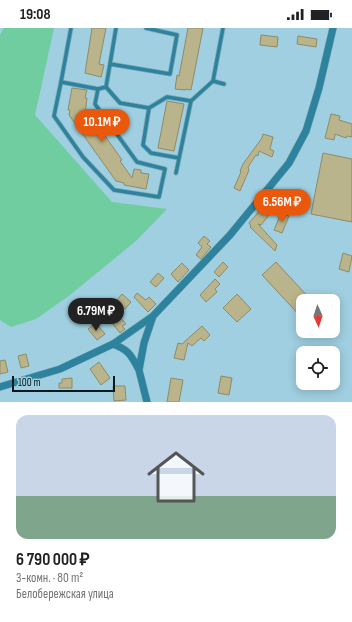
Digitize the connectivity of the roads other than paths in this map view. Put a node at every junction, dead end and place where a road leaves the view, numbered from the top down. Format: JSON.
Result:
{"nodes":[{"id":1,"x":71,"y":28,"type":"edge"},
{"id":2,"x":116,"y":28,"type":"edge"},
{"id":3,"x":146,"y":28,"type":"edge"},
{"id":4,"x":223,"y":28,"type":"edge"},
{"id":5,"x":334,"y":28,"type":"edge"},
{"id":6,"x":110,"y":64,"type":"junction"},
{"id":7,"x":61,"y":82,"type":"junction"},
{"id":8,"x":213,"y":82,"type":"junction"},
{"id":9,"x":224,"y":84,"type":"dead end"},
{"id":10,"x":106,"y":87,"type":"junction"},
{"id":11,"x":98,"y":89,"type":"junction"},
{"id":12,"x":191,"y":101,"type":"junction"},
{"id":13,"x":149,"y":108,"type":"junction"},
{"id":14,"x":179,"y":158,"type":"junction"},
{"id":15,"x":176,"y":173,"type":"dead end"},
{"id":16,"x":153,"y":316,"type":"junction"},
{"id":17,"x":113,"y":344,"type":"junction"},
{"id":18,"x":139,"y":370,"type":"junction"},
{"id":19,"x":0,"y":387,"type":"edge"},
{"id":20,"x":148,"y":402,"type":"edge"}],
"edges":[{"from":1,"to":7,"type":"lane"},
{"from":2,"to":6,"type":"lane"},
{"from":3,"to":6,"type":"lane"},
{"from":4,"to":8,"type":"lane"},
{"from":5,"to":16,"type":"street"},
{"from":6,"to":10,"type":"lane"},
{"from":7,"to":11,"type":"lane"},
{"from":7,"to":11,"type":"lane"},
{"from":8,"to":9,"type":"lane"},
{"from":8,"to":12,"type":"lane"},
{"from":10,"to":11,"type":"lane"},
{"from":10,"to":13,"type":"lane"},
{"from":12,"to":13,"type":"lane"},
{"from":12,"to":14,"type":"lane"},
{"from":13,"to":14,"type":"lane"},
{"from":14,"to":15,"type":"lane"},
{"from":16,"to":17,"type":"street"},
{"from":16,"to":18,"type":"street"},
{"from":17,"to":18,"type":"street"},
{"from":17,"to":19,"type":"street"},
{"from":18,"to":20,"type":"street"}]}
